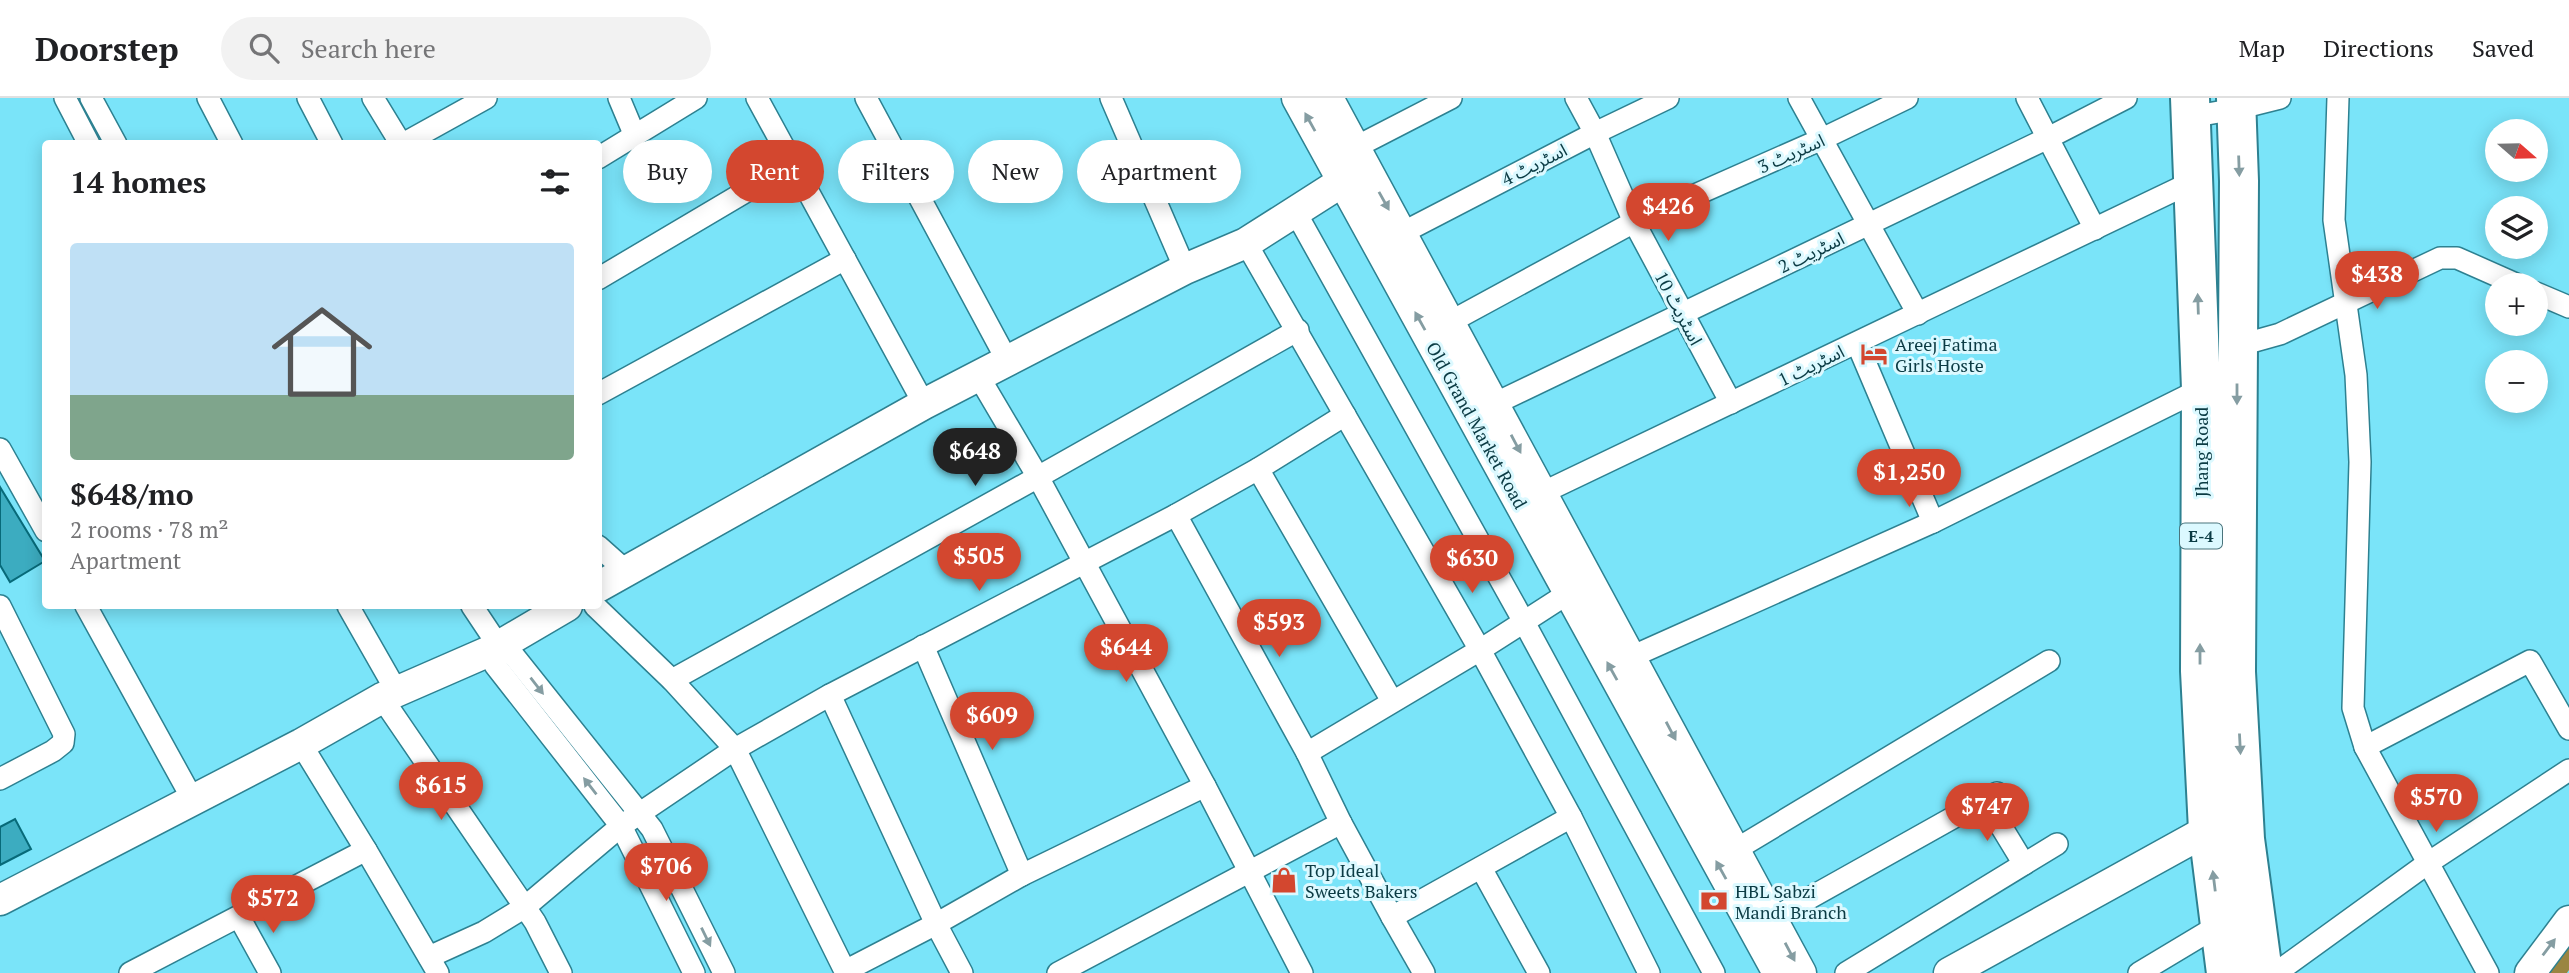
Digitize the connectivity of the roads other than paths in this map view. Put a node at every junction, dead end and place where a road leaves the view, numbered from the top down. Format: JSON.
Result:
{"nodes":[{"id":1,"x":65,"y":98,"type":"edge"},
{"id":2,"x":91,"y":98,"type":"edge"},
{"id":3,"x":208,"y":98,"type":"edge"},
{"id":4,"x":309,"y":98,"type":"edge"},
{"id":5,"x":373,"y":98,"type":"edge"},
{"id":6,"x":486,"y":98,"type":"edge"},
{"id":7,"x":619,"y":98,"type":"edge"},
{"id":8,"x":696,"y":98,"type":"edge"},
{"id":9,"x":866,"y":98,"type":"edge"},
{"id":10,"x":1111,"y":98,"type":"edge"},
{"id":11,"x":1297,"y":98,"type":"edge"},
{"id":12,"x":1328,"y":98,"type":"edge"},
{"id":13,"x":1451,"y":98,"type":"edge"},
{"id":14,"x":1576,"y":98,"type":"edge"},
{"id":15,"x":1668,"y":98,"type":"edge"},
{"id":16,"x":1799,"y":98,"type":"edge"},
{"id":17,"x":1907,"y":98,"type":"edge"},
{"id":18,"x":2027,"y":98,"type":"edge"},
{"id":19,"x":2126,"y":98,"type":"edge"},
{"id":20,"x":2280,"y":98,"type":"edge"},
{"id":21,"x":2338,"y":98,"type":"edge"},
{"id":22,"x":767,"y":101,"type":"edge"},
{"id":23,"x":2236,"y":104,"type":"edge"},
{"id":24,"x":2190,"y":108,"type":"edge"},
{"id":25,"x":1595,"y":133,"type":"junction"},
{"id":26,"x":635,"y":136,"type":"junction"},
{"id":27,"x":2048,"y":138,"type":"junction"},
{"id":28,"x":1822,"y":139,"type":"junction"},
{"id":29,"x":87,"y":140,"type":"edge"},
{"id":30,"x":114,"y":140,"type":"edge"},
{"id":31,"x":230,"y":140,"type":"edge"},
{"id":32,"x":330,"y":140,"type":"edge"},
{"id":33,"x":399,"y":140,"type":"edge"},
{"id":34,"x":409,"y":140,"type":"edge"},
{"id":35,"x":784,"y":140,"type":"edge"},
{"id":36,"x":602,"y":156,"type":"edge"},
{"id":37,"x":1354,"y":165,"type":"junction"},
{"id":38,"x":2193,"y":181,"type":"junction"},
{"id":39,"x":726,"y":203,"type":"edge"},
{"id":40,"x":815,"y":203,"type":"edge"},
{"id":41,"x":1296,"y":213,"type":"junction"},
{"id":42,"x":1634,"y":222,"type":"junction"},
{"id":43,"x":1869,"y":225,"type":"junction"},
{"id":44,"x":2095,"y":229,"type":"junction"},
{"id":45,"x":1402,"y":233,"type":"junction"},
{"id":46,"x":1246,"y":243,"type":"junction"},
{"id":47,"x":845,"y":259,"type":"junction"},
{"id":48,"x":1185,"y":269,"type":"junction"},
{"id":49,"x":2491,"y":273,"type":"edge"},
{"id":50,"x":602,"y":277,"type":"edge"},
{"id":51,"x":2548,"y":298,"type":"edge"},
{"id":52,"x":2345,"y":303,"type":"junction"},
{"id":53,"x":2569,"y":307,"type":"edge"},
{"id":54,"x":1682,"y":314,"type":"junction"},
{"id":55,"x":1918,"y":314,"type":"junction"},
{"id":56,"x":1450,"y":322,"type":"junction"},
{"id":57,"x":1298,"y":330,"type":"junction"},
{"id":58,"x":1857,"y":343,"type":"junction"},
{"id":59,"x":2236,"y":347,"type":"junction"},
{"id":60,"x":1008,"y":362,"type":"junction"},
{"id":61,"x":2200,"y":371,"type":"junction"},
{"id":62,"x":978,"y":377,"type":"junction"},
{"id":63,"x":602,"y":392,"type":"edge"},
{"id":64,"x":925,"y":404,"type":"junction"},
{"id":65,"x":1494,"y":404,"type":"junction"},
{"id":66,"x":1731,"y":404,"type":"junction"},
{"id":67,"x":1345,"y":415,"type":"junction"},
{"id":68,"x":0,"y":449,"type":"edge"},
{"id":69,"x":1258,"y":469,"type":"junction"},
{"id":70,"x":1038,"y":477,"type":"junction"},
{"id":71,"x":1542,"y":493,"type":"junction"},
{"id":72,"x":1176,"y":515,"type":"junction"},
{"id":73,"x":1933,"y":522,"type":"junction"},
{"id":74,"x":42,"y":524,"type":"edge"},
{"id":75,"x":602,"y":550,"type":"edge"},
{"id":76,"x":1083,"y":561,"type":"junction"},
{"id":77,"x":626,"y":571,"type":"junction"},
{"id":78,"x":602,"y":585,"type":"edge"},
{"id":79,"x":1579,"y":587,"type":"junction"},
{"id":80,"x":0,"y":606,"type":"edge"},
{"id":81,"x":88,"y":609,"type":"edge"},
{"id":82,"x":349,"y":609,"type":"edge"},
{"id":83,"x":473,"y":609,"type":"edge"},
{"id":84,"x":561,"y":609,"type":"edge"},
{"id":85,"x":599,"y":609,"type":"edge"},
{"id":86,"x":1524,"y":622,"type":"junction"},
{"id":87,"x":7,"y":636,"type":"edge"},
{"id":88,"x":496,"y":643,"type":"junction"},
{"id":89,"x":923,"y":646,"type":"junction"},
{"id":90,"x":1480,"y":650,"type":"junction"},
{"id":91,"x":1631,"y":657,"type":"junction"},
{"id":92,"x":2049,"y":661,"type":"dead end"},
{"id":93,"x":671,"y":680,"type":"junction"},
{"id":94,"x":389,"y":695,"type":"junction"},
{"id":95,"x":830,"y":695,"type":"junction"},
{"id":96,"x":1392,"y":701,"type":"junction"},
{"id":97,"x":2569,"y":729,"type":"edge"},
{"id":98,"x":301,"y":744,"type":"junction"},
{"id":99,"x":2365,"y":747,"type":"junction"},
{"id":100,"x":736,"y":749,"type":"junction"},
{"id":101,"x":1307,"y":753,"type":"junction"},
{"id":102,"x":2569,"y":770,"type":"edge"},
{"id":103,"x":0,"y":779,"type":"edge"},
{"id":104,"x":1205,"y":786,"type":"junction"},
{"id":105,"x":193,"y":800,"type":"junction"},
{"id":106,"x":639,"y":813,"type":"junction"},
{"id":107,"x":1571,"y":817,"type":"junction"},
{"id":108,"x":1341,"y":823,"type":"junction"},
{"id":109,"x":621,"y":826,"type":"junction"},
{"id":110,"x":2208,"y":830,"type":"junction"},
{"id":111,"x":2057,"y":844,"type":"dead end"},
{"id":112,"x":366,"y":850,"type":"junction"},
{"id":113,"x":1735,"y":850,"type":"junction"},
{"id":114,"x":2428,"y":863,"type":"junction"},
{"id":115,"x":2024,"y":864,"type":"junction"},
{"id":116,"x":1481,"y":868,"type":"junction"},
{"id":117,"x":1249,"y":871,"type":"junction"},
{"id":118,"x":1023,"y":875,"type":"junction"},
{"id":119,"x":0,"y":900,"type":"edge"},
{"id":120,"x":525,"y":907,"type":"junction"},
{"id":121,"x":239,"y":917,"type":"junction"},
{"id":122,"x":1392,"y":917,"type":"junction"},
{"id":123,"x":1772,"y":919,"type":"junction"},
{"id":124,"x":2569,"y":920,"type":"edge"},
{"id":125,"x":936,"y":924,"type":"junction"},
{"id":126,"x":2219,"y":925,"type":"junction"},
{"id":127,"x":433,"y":965,"type":"edge"},
{"id":128,"x":159,"y":966,"type":"edge"},
{"id":129,"x":1294,"y":970,"type":"edge"},
{"id":130,"x":1959,"y":971,"type":"edge"},
{"id":131,"x":130,"y":973,"type":"edge"},
{"id":132,"x":270,"y":973,"type":"edge"},
{"id":133,"x":561,"y":973,"type":"edge"},
{"id":134,"x":694,"y":973,"type":"edge"},
{"id":135,"x":724,"y":973,"type":"edge"},
{"id":136,"x":962,"y":973,"type":"edge"},
{"id":137,"x":1058,"y":973,"type":"edge"},
{"id":138,"x":1424,"y":973,"type":"edge"},
{"id":139,"x":1539,"y":973,"type":"edge"},
{"id":140,"x":1649,"y":973,"type":"edge"},
{"id":141,"x":1714,"y":973,"type":"edge"},
{"id":142,"x":1778,"y":973,"type":"edge"},
{"id":143,"x":1801,"y":973,"type":"edge"},
{"id":144,"x":1846,"y":973,"type":"edge"},
{"id":145,"x":2139,"y":973,"type":"edge"},
{"id":146,"x":2226,"y":973,"type":"edge"},
{"id":147,"x":2263,"y":973,"type":"edge"},
{"id":148,"x":2276,"y":973,"type":"edge"},
{"id":149,"x":2487,"y":973,"type":"edge"},
{"id":150,"x":2530,"y":973,"type":"edge"}],
"edges":[{"from":1,"to":29,"type":"street"},
{"from":2,"to":30,"type":"street"},
{"from":3,"to":31,"type":"street"},
{"from":4,"to":32,"type":"street"},
{"from":5,"to":33,"type":"street"},
{"from":6,"to":34,"type":"street"},
{"from":7,"to":26,"type":"street"},
{"from":8,"to":26,"type":"street"},
{"from":9,"to":60,"type":"street"},
{"from":10,"to":48,"type":"street"},
{"from":37,"to":11,"type":"street","name":"Old Grand Market Road","one_way":true},
{"from":12,"to":37,"type":"street","name":"Old Grand Market Road"},
{"from":13,"to":37,"type":"street"},
{"from":14,"to":25,"type":"street","name":"اسٹریٹ 10"},
{"from":15,"to":25,"type":"street","name":"اسٹریٹ 4"},
{"from":16,"to":28,"type":"street"},
{"from":17,"to":28,"type":"street","name":"اسٹریٹ 3"},
{"from":18,"to":27,"type":"street"},
{"from":19,"to":27,"type":"street","name":"اسٹریٹ 2"},
{"from":20,"to":23,"type":"street"},
{"from":21,"to":52,"type":"street"},
{"from":22,"to":35,"type":"street"},
{"from":23,"to":24,"type":"street"},
{"from":23,"to":59,"type":"highway","name":"Jhang Road","number":"E-4","one_way":true},
{"from":24,"to":38,"type":"highway","name":"Jhang Road","number":"E-4"},
{"from":25,"to":42,"type":"street","name":"اسٹریٹ 10"},
{"from":25,"to":45,"type":"street","name":"اسٹریٹ 4"},
{"from":26,"to":36,"type":"street"},
{"from":27,"to":43,"type":"street","name":"اسٹریٹ 2"},
{"from":27,"to":44,"type":"street"},
{"from":28,"to":42,"type":"street","name":"اسٹریٹ 3"},
{"from":28,"to":43,"type":"street"},
{"from":37,"to":41,"type":"street"},
{"from":37,"to":45,"type":"street","name":"Old Grand Market Road","one_way":true},
{"from":79,"to":37,"type":"street","name":"Old Grand Market Road","one_way":true},
{"from":38,"to":44,"type":"street","name":"اسٹریٹ 1"},
{"from":61,"to":38,"type":"highway","name":"Jhang Road","number":"E-4","one_way":true},
{"from":39,"to":50,"type":"street"},
{"from":40,"to":47,"type":"street"},
{"from":41,"to":46,"type":"street"},
{"from":41,"to":86,"type":"street"},
{"from":42,"to":54,"type":"street","name":"اسٹریٹ 10"},
{"from":42,"to":56,"type":"street","name":"اسٹریٹ 3"},
{"from":43,"to":54,"type":"street","name":"اسٹریٹ 2"},
{"from":43,"to":55,"type":"street"},
{"from":44,"to":55,"type":"street","name":"اسٹریٹ 1"},
{"from":45,"to":56,"type":"street","name":"Old Grand Market Road"},
{"from":46,"to":48,"type":"street"},
{"from":46,"to":57,"type":"street"},
{"from":47,"to":63,"type":"street"},
{"from":47,"to":64,"type":"street"},
{"from":48,"to":60,"type":"street"},
{"from":49,"to":52,"type":"street"},
{"from":51,"to":53,"type":"street"},
{"from":52,"to":59,"type":"street"},
{"from":52,"to":99,"type":"street"},
{"from":54,"to":65,"type":"street","name":"اسٹریٹ 2"},
{"from":54,"to":66,"type":"street","name":"اسٹریٹ 10"},
{"from":55,"to":58,"type":"street","name":"اسٹریٹ 1"},
{"from":56,"to":65,"type":"street","name":"Old Grand Market Road"},
{"from":57,"to":67,"type":"street"},
{"from":57,"to":70,"type":"street"},
{"from":58,"to":66,"type":"street","name":"اسٹریٹ 1"},
{"from":58,"to":73,"type":"street"},
{"from":59,"to":61,"type":"street"},
{"from":59,"to":147,"type":"highway","name":"Jhang Road","number":"E-4","one_way":true},
{"from":60,"to":62,"type":"street"},
{"from":61,"to":73,"type":"street"},
{"from":110,"to":61,"type":"highway","name":"Jhang Road","number":"E-4","one_way":true},
{"from":62,"to":64,"type":"street"},
{"from":62,"to":70,"type":"street"},
{"from":64,"to":77,"type":"street"},
{"from":65,"to":71,"type":"street","name":"Old Grand Market Road","one_way":true},
{"from":66,"to":71,"type":"street","name":"اسٹریٹ 1"},
{"from":67,"to":69,"type":"street"},
{"from":67,"to":90,"type":"street"},
{"from":68,"to":74,"type":"street"},
{"from":69,"to":72,"type":"street"},
{"from":69,"to":96,"type":"street"},
{"from":70,"to":76,"type":"street"},
{"from":70,"to":93,"type":"street"},
{"from":71,"to":79,"type":"street","name":"Old Grand Market Road"},
{"from":72,"to":76,"type":"street"},
{"from":72,"to":101,"type":"street"},
{"from":73,"to":91,"type":"street"},
{"from":75,"to":77,"type":"street"},
{"from":76,"to":89,"type":"street"},
{"from":76,"to":104,"type":"street"},
{"from":77,"to":78,"type":"street"},
{"from":79,"to":86,"type":"street"},
{"from":79,"to":91,"type":"street","name":"Old Grand Market Road"},
{"from":142,"to":79,"type":"street","name":"Old Grand Market Road","one_way":true},
{"from":80,"to":87,"type":"street"},
{"from":81,"to":105,"type":"street"},
{"from":82,"to":94,"type":"street"},
{"from":83,"to":88,"type":"street"},
{"from":84,"to":88,"type":"street"},
{"from":85,"to":93,"type":"street"},
{"from":86,"to":90,"type":"street"},
{"from":86,"to":141,"type":"street"},
{"from":87,"to":103,"type":"street"},
{"from":88,"to":94,"type":"street"},
{"from":88,"to":106,"type":"street","one_way":true},
{"from":109,"to":88,"type":"street","one_way":true},
{"from":89,"to":95,"type":"street"},
{"from":89,"to":118,"type":"street"},
{"from":90,"to":96,"type":"street"},
{"from":90,"to":107,"type":"street"},
{"from":91,"to":113,"type":"street","name":"Old Grand Market Road","one_way":true},
{"from":92,"to":113,"type":"street"},
{"from":93,"to":100,"type":"street"},
{"from":94,"to":98,"type":"street"},
{"from":94,"to":120,"type":"street"},
{"from":95,"to":100,"type":"street"},
{"from":95,"to":125,"type":"street"},
{"from":96,"to":101,"type":"street"},
{"from":97,"to":99,"type":"street"},
{"from":98,"to":105,"type":"street"},
{"from":98,"to":112,"type":"street"},
{"from":99,"to":114,"type":"street"},
{"from":100,"to":106,"type":"street"},
{"from":100,"to":125,"type":"street"},
{"from":101,"to":108,"type":"street"},
{"from":102,"to":114,"type":"street"},
{"from":104,"to":117,"type":"street"},
{"from":104,"to":118,"type":"street"},
{"from":105,"to":119,"type":"street"},
{"from":106,"to":109,"type":"street"},
{"from":106,"to":135,"type":"street","one_way":true},
{"from":107,"to":116,"type":"street"},
{"from":107,"to":140,"type":"street"},
{"from":108,"to":117,"type":"street"},
{"from":108,"to":122,"type":"street"},
{"from":109,"to":120,"type":"street"},
{"from":109,"to":134,"type":"street"},
{"from":126,"to":110,"type":"highway","name":"Jhang Road","number":"E-4","one_way":true},
{"from":110,"to":130,"type":"street"},
{"from":111,"to":115,"type":"street"},
{"from":112,"to":121,"type":"street"},
{"from":112,"to":127,"type":"street"},
{"from":113,"to":123,"type":"street","name":"Old Grand Market Road"},
{"from":114,"to":148,"type":"street"},
{"from":114,"to":149,"type":"street"},
{"from":115,"to":123,"type":"street"},
{"from":115,"to":144,"type":"street"},
{"from":116,"to":122,"type":"street"},
{"from":116,"to":139,"type":"street"},
{"from":117,"to":129,"type":"street"},
{"from":117,"to":137,"type":"street"},
{"from":118,"to":125,"type":"street"},
{"from":120,"to":127,"type":"street"},
{"from":120,"to":133,"type":"street"},
{"from":121,"to":128,"type":"street"},
{"from":121,"to":132,"type":"street"},
{"from":122,"to":138,"type":"street"},
{"from":123,"to":143,"type":"street","name":"Old Grand Market Road","one_way":true},
{"from":150,"to":124,"type":"street","one_way":true},
{"from":125,"to":136,"type":"street"},
{"from":126,"to":145,"type":"street"},
{"from":126,"to":146,"type":"highway","name":"Jhang Road","number":"E-4"},
{"from":128,"to":131,"type":"street"}]}
